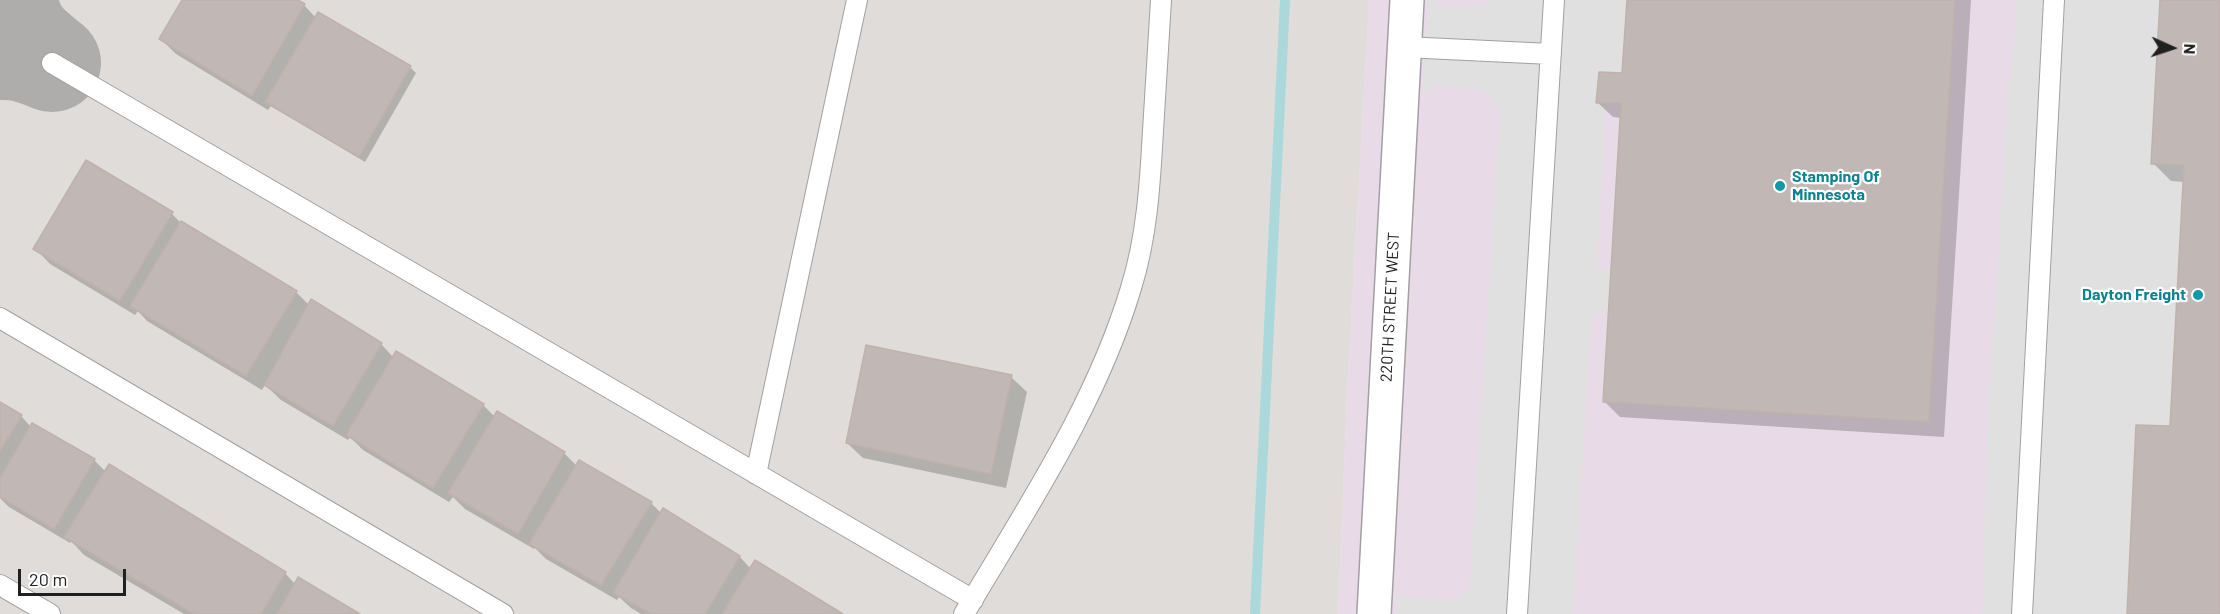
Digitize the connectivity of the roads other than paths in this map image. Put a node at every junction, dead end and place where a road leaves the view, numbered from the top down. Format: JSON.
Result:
{"nodes":[{"id":1,"x":857,"y":0,"type":"edge"},
{"id":2,"x":1161,"y":0,"type":"edge"},
{"id":3,"x":1407,"y":0,"type":"edge"},
{"id":4,"x":1554,"y":0,"type":"edge"},
{"id":5,"x":2054,"y":0,"type":"edge"},
{"id":6,"x":1404,"y":47,"type":"junction"},
{"id":7,"x":1551,"y":54,"type":"junction"},
{"id":8,"x":52,"y":63,"type":"dead end"},
{"id":9,"x":0,"y":318,"type":"edge"},
{"id":10,"x":756,"y":474,"type":"junction"},
{"id":11,"x":0,"y":585,"type":"edge"},
{"id":12,"x":968,"y":607,"type":"edge"},
{"id":13,"x":50,"y":614,"type":"edge"},
{"id":14,"x":503,"y":614,"type":"edge"},
{"id":15,"x":1374,"y":614,"type":"edge"},
{"id":16,"x":1517,"y":614,"type":"edge"},
{"id":17,"x":2022,"y":614,"type":"edge"}],
"edges":[{"from":1,"to":10,"type":"lane"},
{"from":2,"to":12,"type":"lane"},
{"from":3,"to":6,"type":"street","name":"220TH STREET WEST"},
{"from":4,"to":7,"type":"lane"},
{"from":5,"to":17,"type":"lane"},
{"from":6,"to":7,"type":"lane"},
{"from":6,"to":15,"type":"street","name":"220TH STREET WEST"},
{"from":7,"to":16,"type":"lane"},
{"from":8,"to":10,"type":"lane"},
{"from":9,"to":14,"type":"lane"},
{"from":10,"to":12,"type":"lane"},
{"from":11,"to":13,"type":"lane"}]}
